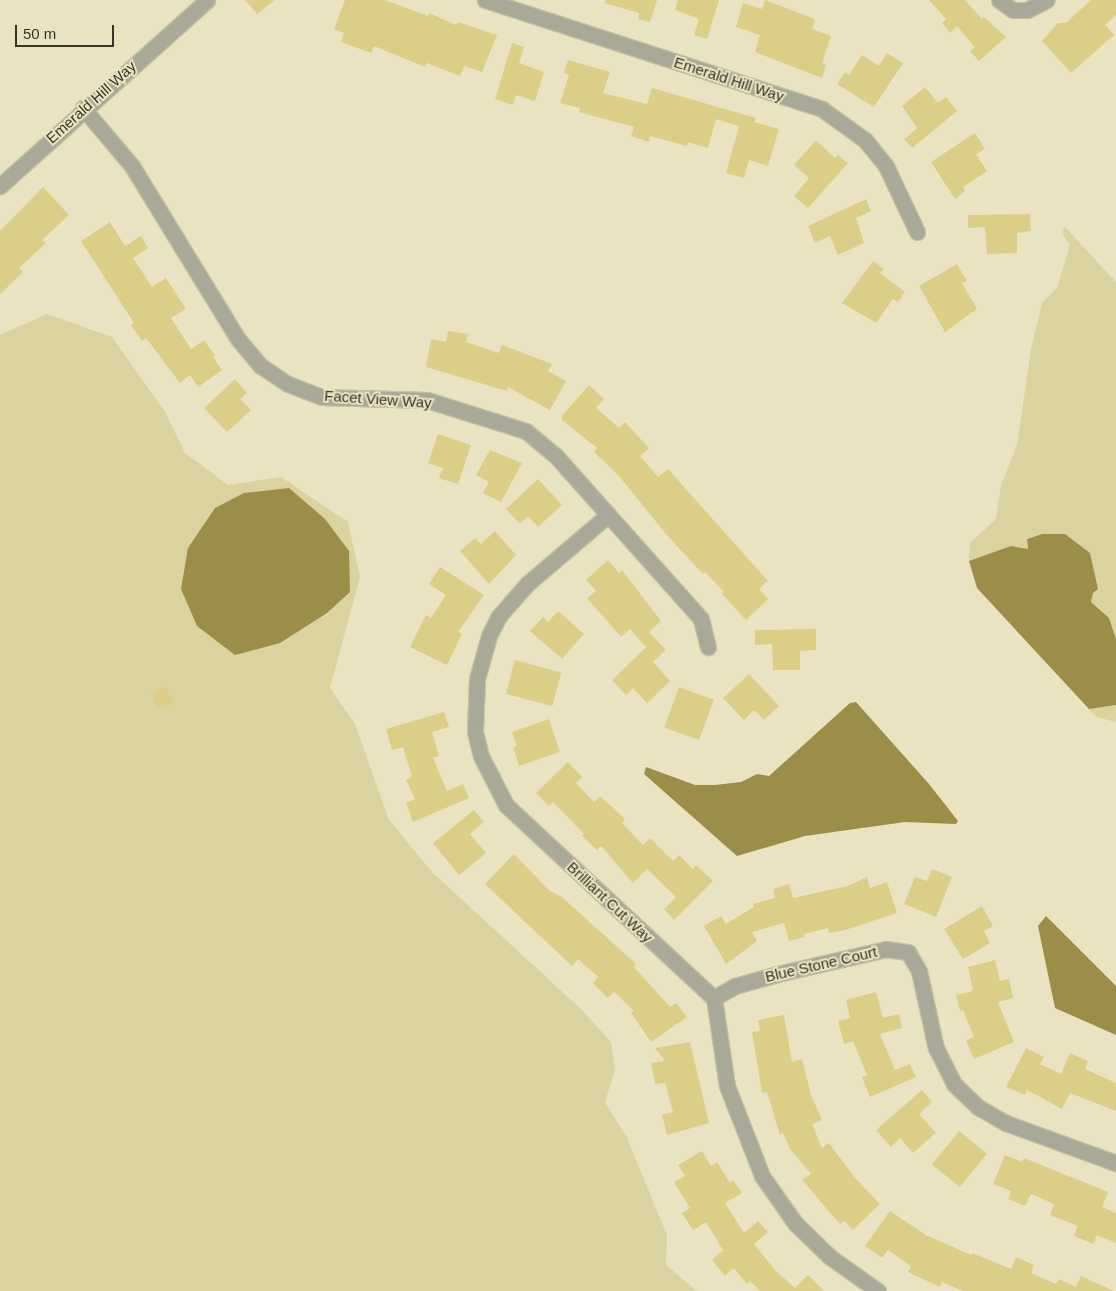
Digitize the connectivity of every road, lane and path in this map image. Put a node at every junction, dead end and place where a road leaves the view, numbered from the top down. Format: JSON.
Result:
{"nodes":[{"id":1,"x":207,"y":0,"type":"edge"},
{"id":2,"x":485,"y":0,"type":"edge"},
{"id":3,"x":999,"y":0,"type":"edge"},
{"id":4,"x":1047,"y":0,"type":"edge"},
{"id":5,"x":83,"y":108,"type":"junction"},
{"id":6,"x":0,"y":186,"type":"edge"},
{"id":7,"x":917,"y":232,"type":"dead end"},
{"id":8,"x":608,"y":515,"type":"junction"},
{"id":9,"x":708,"y":647,"type":"dead end"},
{"id":10,"x":714,"y":998,"type":"junction"},
{"id":11,"x":1116,"y":1163,"type":"edge"},
{"id":12,"x":878,"y":1291,"type":"edge"}],
"edges":[{"from":1,"to":5,"type":"street","name":"Emerald Hill Way"},
{"from":2,"to":7,"type":"street","name":"Emerald Hill Way"},
{"from":3,"to":4,"type":"street"},
{"from":5,"to":6,"type":"street","name":"Emerald Hill Way"},
{"from":5,"to":8,"type":"street","name":"Facet View Way"},
{"from":8,"to":9,"type":"street","name":"Facet View Way"},
{"from":8,"to":10,"type":"street","name":"Brilliant Cut Way"},
{"from":10,"to":11,"type":"street","name":"Blue Stone Court"},
{"from":10,"to":12,"type":"street"}]}
